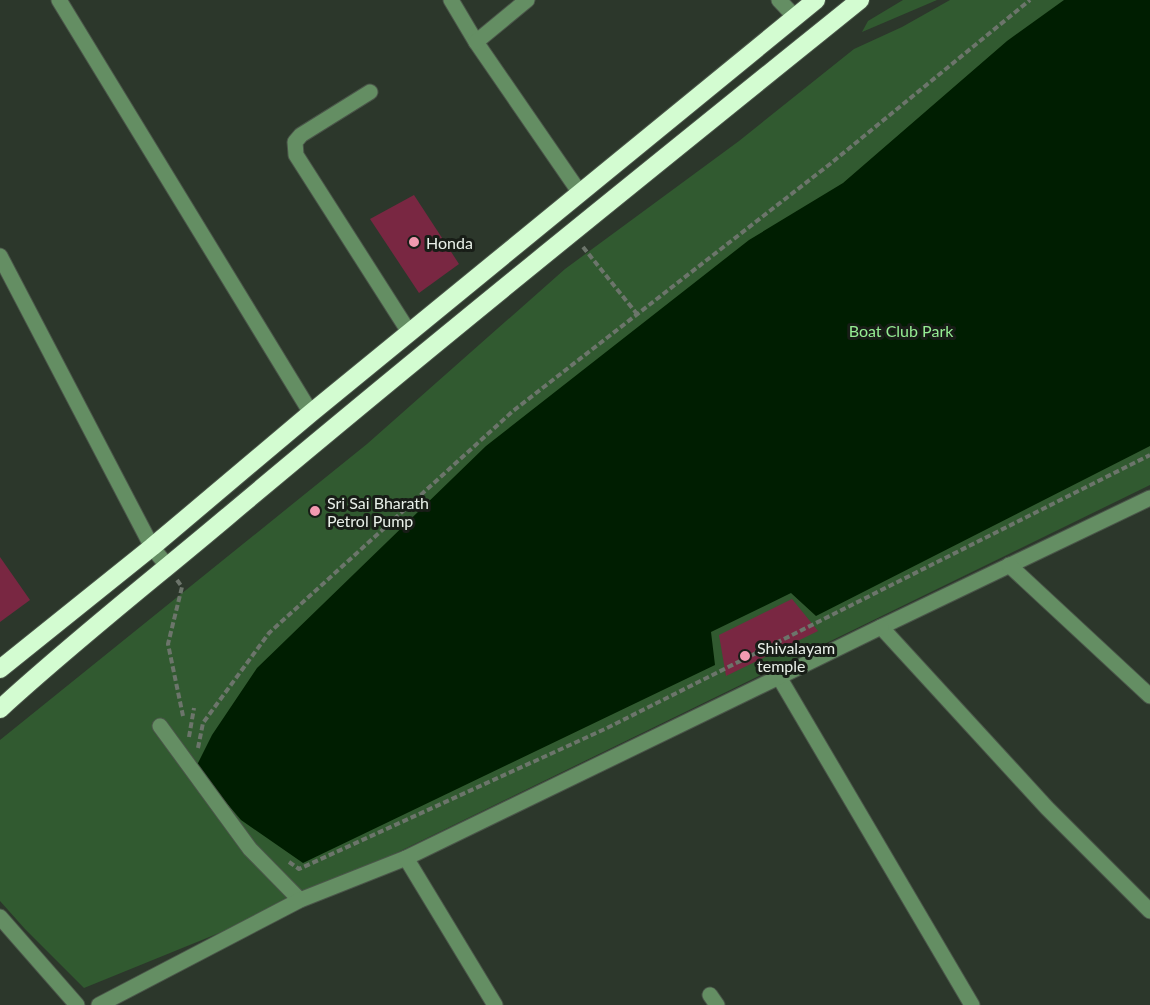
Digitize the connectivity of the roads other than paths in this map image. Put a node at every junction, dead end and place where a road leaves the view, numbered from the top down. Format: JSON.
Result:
{"nodes":[{"id":1,"x":59,"y":0,"type":"edge"},
{"id":2,"x":451,"y":0,"type":"edge"},
{"id":3,"x":526,"y":0,"type":"edge"},
{"id":4,"x":780,"y":0,"type":"edge"},
{"id":5,"x":816,"y":0,"type":"edge"},
{"id":6,"x":860,"y":0,"type":"edge"},
{"id":7,"x":795,"y":17,"type":"junction"},
{"id":8,"x":476,"y":42,"type":"junction"},
{"id":9,"x":370,"y":92,"type":"dead end"},
{"id":10,"x":580,"y":193,"type":"junction"},
{"id":11,"x":0,"y":256,"type":"edge"},
{"id":12,"x":409,"y":332,"type":"junction"},
{"id":13,"x":311,"y":413,"type":"junction"},
{"id":14,"x":1150,"y":498,"type":"edge"},
{"id":15,"x":152,"y":547,"type":"junction"},
{"id":16,"x":1009,"y":565,"type":"junction"},
{"id":17,"x":168,"y":567,"type":"junction"},
{"id":18,"x":881,"y":627,"type":"junction"},
{"id":19,"x":0,"y":669,"type":"edge"},
{"id":20,"x":779,"y":677,"type":"junction"},
{"id":21,"x":1150,"y":696,"type":"edge"},
{"id":22,"x":0,"y":709,"type":"edge"},
{"id":23,"x":160,"y":726,"type":"dead end"},
{"id":24,"x":406,"y":858,"type":"junction"},
{"id":25,"x":300,"y":900,"type":"junction"},
{"id":26,"x":1150,"y":911,"type":"edge"},
{"id":27,"x":0,"y":917,"type":"edge"},
{"id":28,"x":76,"y":1005,"type":"edge"},
{"id":29,"x":99,"y":1005,"type":"edge"},
{"id":30,"x":495,"y":1005,"type":"edge"},
{"id":31,"x":972,"y":1005,"type":"edge"}],
"edges":[{"from":1,"to":13,"type":"street"},
{"from":2,"to":8,"type":"street"},
{"from":3,"to":8,"type":"street"},
{"from":4,"to":7,"type":"street"},
{"from":5,"to":7,"type":"highway"},
{"from":6,"to":17,"type":"highway"},
{"from":7,"to":10,"type":"highway"},
{"from":8,"to":10,"type":"street"},
{"from":9,"to":12,"type":"street"},
{"from":10,"to":12,"type":"highway"},
{"from":11,"to":15,"type":"street"},
{"from":12,"to":13,"type":"highway"},
{"from":13,"to":15,"type":"highway"},
{"from":14,"to":16,"type":"street"},
{"from":15,"to":17,"type":"street"},
{"from":15,"to":19,"type":"highway"},
{"from":16,"to":18,"type":"street"},
{"from":16,"to":21,"type":"street"},
{"from":17,"to":22,"type":"highway"},
{"from":18,"to":20,"type":"street"},
{"from":18,"to":26,"type":"street"},
{"from":20,"to":24,"type":"street"},
{"from":20,"to":31,"type":"street"},
{"from":23,"to":25,"type":"street"},
{"from":24,"to":25,"type":"street"},
{"from":24,"to":30,"type":"street"},
{"from":25,"to":29,"type":"street"},
{"from":27,"to":28,"type":"street"}]}
